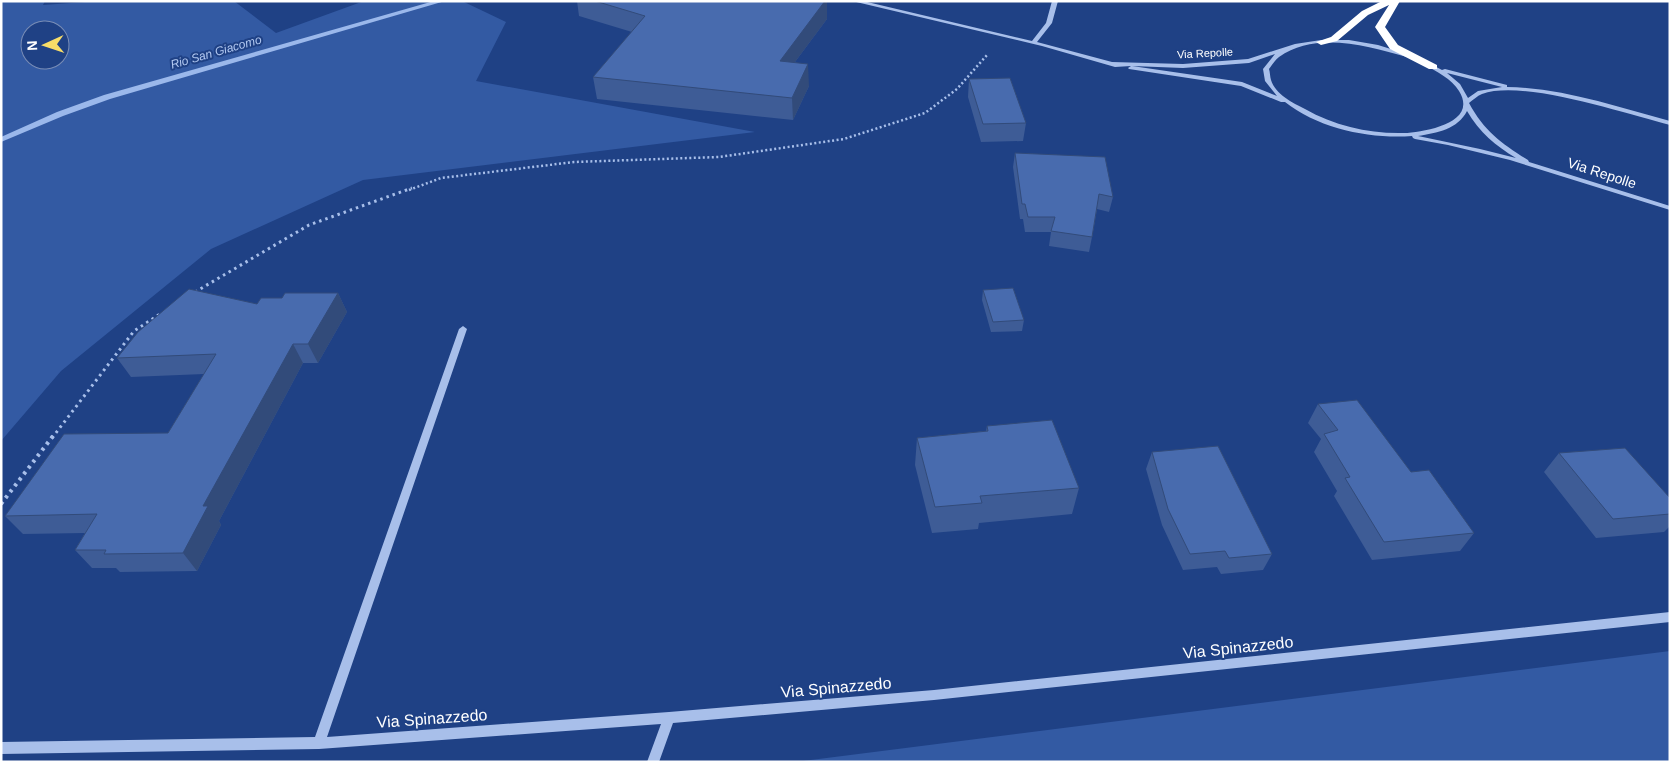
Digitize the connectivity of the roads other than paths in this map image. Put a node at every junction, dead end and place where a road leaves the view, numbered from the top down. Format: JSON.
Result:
{"nodes":[{"id":1,"x":855,"y":1,"type":"edge"},
{"id":2,"x":1055,"y":1,"type":"edge"},
{"id":3,"x":1390,"y":1,"type":"edge"},
{"id":4,"x":1396,"y":1,"type":"edge"},
{"id":5,"x":1321,"y":42,"type":"junction"},
{"id":6,"x":1033,"y":43,"type":"junction"},
{"id":7,"x":1297,"y":45,"type":"junction"},
{"id":8,"x":1112,"y":64,"type":"junction"},
{"id":9,"x":1433,"y":67,"type":"junction"},
{"id":10,"x":1514,"y":89,"type":"junction"},
{"id":11,"x":1466,"y":102,"type":"junction"},
{"id":12,"x":1290,"y":104,"type":"junction"},
{"id":13,"x":1670,"y":123,"type":"edge"},
{"id":14,"x":1404,"y":135,"type":"junction"},
{"id":15,"x":1526,"y":161,"type":"junction"},
{"id":16,"x":1670,"y":208,"type":"edge"},
{"id":17,"x":462,"y":329,"type":"dead end"},
{"id":18,"x":1670,"y":617,"type":"edge"},
{"id":19,"x":669,"y":718,"type":"junction"},
{"id":20,"x":319,"y":742,"type":"junction"},
{"id":21,"x":1,"y":748,"type":"edge"},
{"id":22,"x":653,"y":762,"type":"edge"}],
"edges":[{"from":1,"to":6,"type":"street","name":"Via Repolle"},
{"from":2,"to":6,"type":"street"},
{"from":3,"to":5,"type":"highway"},
{"from":4,"to":9,"type":"highway"},
{"from":5,"to":7,"type":"street","name":"Via Repolle"},
{"from":5,"to":9,"type":"street","name":"Via Repolle"},
{"from":6,"to":8,"type":"street","name":"Via Repolle"},
{"from":7,"to":8,"type":"street","name":"Via Repolle"},
{"from":7,"to":12,"type":"street","name":"Via Repolle"},
{"from":8,"to":12,"type":"street","name":"Via Repolle"},
{"from":9,"to":10,"type":"street"},
{"from":9,"to":11,"type":"street","name":"Via Repolle"},
{"from":10,"to":11,"type":"street"},
{"from":10,"to":13,"type":"street"},
{"from":11,"to":14,"type":"street","name":"Via Repolle"},
{"from":11,"to":15,"type":"street","name":"Via Repolle"},
{"from":12,"to":14,"type":"street","name":"Via Repolle"},
{"from":14,"to":15,"type":"street","name":"Via Repolle"},
{"from":15,"to":16,"type":"street","name":"Via Repolle"},
{"from":17,"to":20,"type":"street"},
{"from":18,"to":19,"type":"street","name":"Via Spinazzedo"},
{"from":19,"to":20,"type":"street","name":"Via Spinazzedo"},
{"from":19,"to":22,"type":"street"},
{"from":20,"to":21,"type":"street","name":"Via Spinazzedo"}]}
